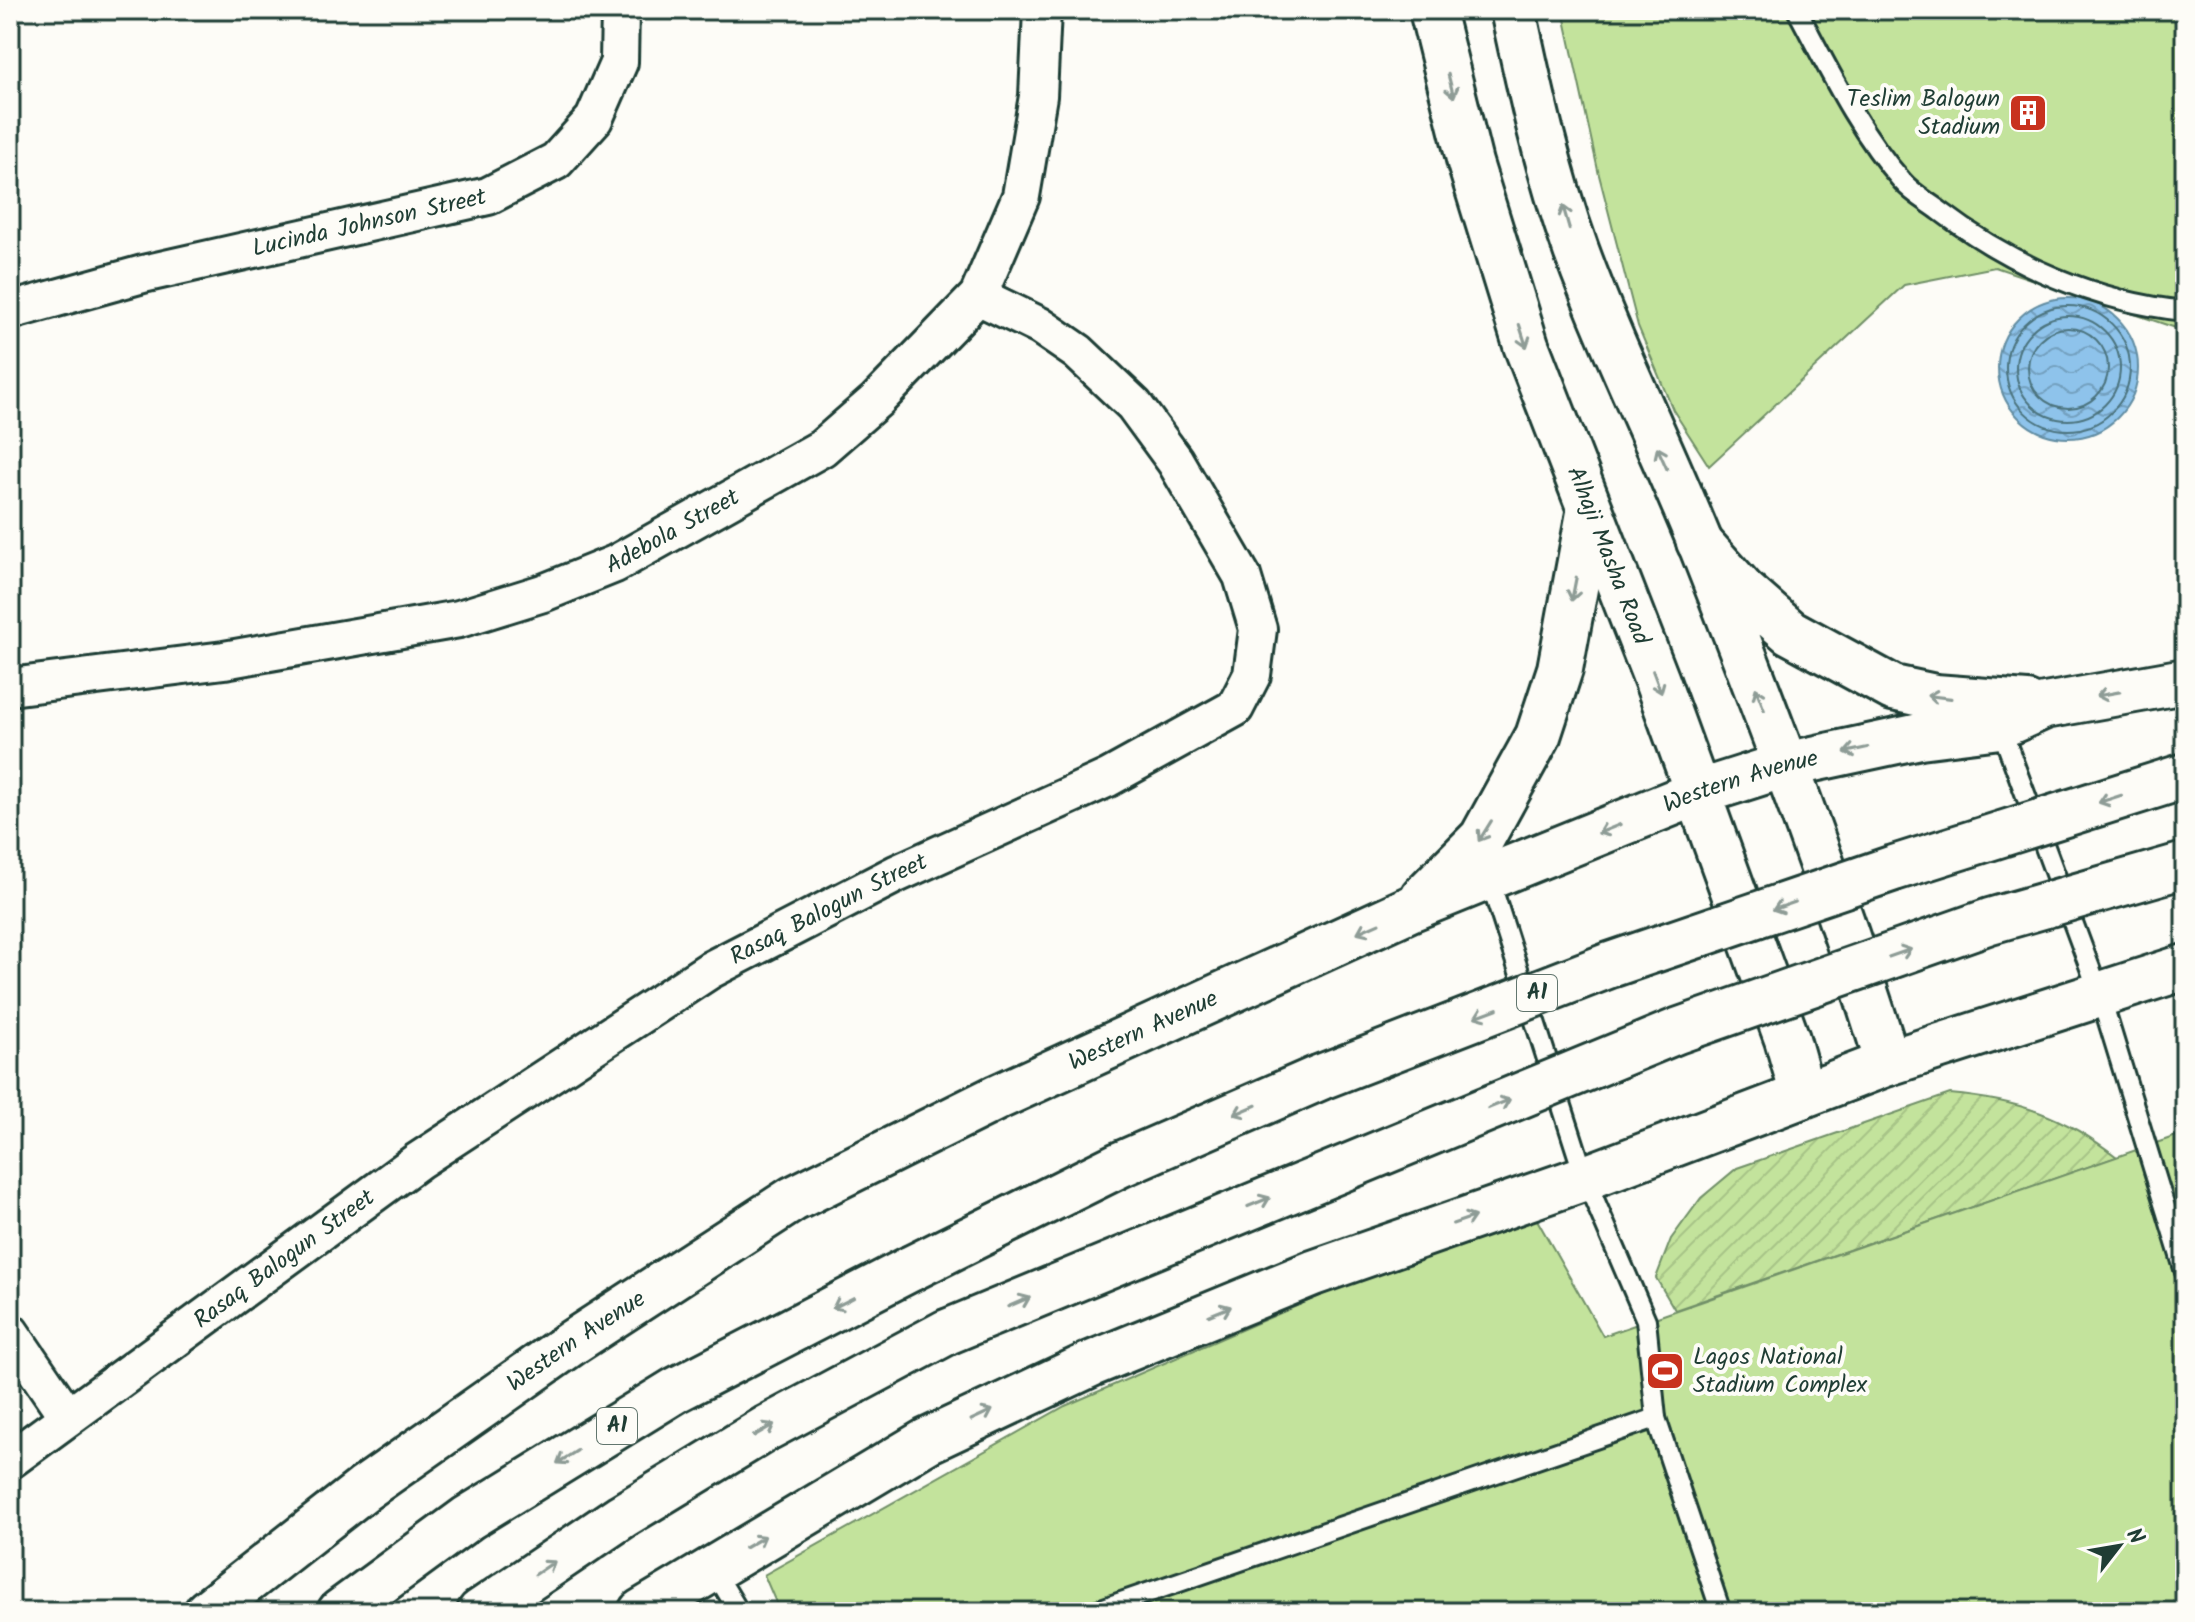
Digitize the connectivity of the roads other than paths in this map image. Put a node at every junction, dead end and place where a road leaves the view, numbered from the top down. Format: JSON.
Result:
{"nodes":[{"id":1,"x":620,"y":10,"type":"edge"},
{"id":2,"x":1042,"y":10,"type":"edge"},
{"id":3,"x":1432,"y":10,"type":"edge"},
{"id":4,"x":1513,"y":10,"type":"edge"},
{"id":5,"x":1797,"y":10,"type":"edge"},
{"id":6,"x":978,"y":296,"type":"junction"},
{"id":7,"x":10,"y":311,"type":"edge"},
{"id":8,"x":2185,"y":311,"type":"edge"},
{"id":9,"x":1589,"y":513,"type":"junction"},
{"id":10,"x":1699,"y":542,"type":"junction"},
{"id":11,"x":2185,"y":681,"type":"edge"},
{"id":12,"x":10,"y":687,"type":"edge"},
{"id":13,"x":2045,"y":706,"type":"junction"},
{"id":14,"x":2000,"y":726,"type":"junction"},
{"id":15,"x":1785,"y":765,"type":"junction"},
{"id":16,"x":2185,"y":776,"type":"edge"},
{"id":17,"x":1697,"y":793,"type":"junction"},
{"id":18,"x":2185,"y":865,"type":"edge"},
{"id":19,"x":1489,"y":878,"type":"junction"},
{"id":20,"x":1412,"y":908,"type":"junction"},
{"id":21,"x":2185,"y":967,"type":"edge"},
{"id":22,"x":2100,"y":995,"type":"junction"},
{"id":23,"x":1888,"y":1063,"type":"junction"},
{"id":24,"x":1803,"y":1095,"type":"junction"},
{"id":25,"x":1585,"y":1178,"type":"junction"},
{"id":26,"x":2185,"y":1272,"type":"edge"},
{"id":27,"x":10,"y":1332,"type":"edge"},
{"id":28,"x":68,"y":1417,"type":"junction"},
{"id":29,"x":1656,"y":1418,"type":"junction"},
{"id":30,"x":10,"y":1460,"type":"edge"},
{"id":31,"x":712,"y":1567,"type":"junction"},
{"id":32,"x":207,"y":1612,"type":"edge"},
{"id":33,"x":340,"y":1612,"type":"edge"},
{"id":34,"x":480,"y":1612,"type":"edge"},
{"id":35,"x":641,"y":1612,"type":"edge"},
{"id":36,"x":739,"y":1612,"type":"edge"},
{"id":37,"x":1092,"y":1612,"type":"edge"},
{"id":38,"x":1721,"y":1612,"type":"edge"}],
"edges":[{"from":1,"to":7,"type":"street","name":"Lucinda Johnson Street"},
{"from":2,"to":6,"type":"street","name":"Adebola Street"},
{"from":3,"to":9,"type":"main road","name":"Alhaji Masha Road","one_way":true},
{"from":10,"to":4,"type":"main road","one_way":true},
{"from":5,"to":8,"type":"lane"},
{"from":6,"to":12,"type":"street","name":"Adebola Street"},
{"from":6,"to":28,"type":"street","name":"Rasaq Balogun Street"},
{"from":9,"to":17,"type":"main road","name":"Alhaji Masha Road","one_way":true},
{"from":9,"to":20,"type":"main road","one_way":true},
{"from":13,"to":10,"type":"main road","one_way":true},
{"from":15,"to":10,"type":"main road","one_way":true},
{"from":11,"to":13,"type":"main road","name":"Western Avenue","one_way":true},
{"from":13,"to":14,"type":"main road","name":"Western Avenue"},
{"from":14,"to":15,"type":"main road","name":"Western Avenue","one_way":true},
{"from":14,"to":22,"type":"lane"},
{"from":15,"to":17,"type":"main road","name":"Western Avenue"},
{"from":15,"to":23,"type":"main road"},
{"from":16,"to":33,"type":"main road","number":"A1","one_way":true,"bridge":true},
{"from":17,"to":19,"type":"main road","name":"Western Avenue","one_way":true},
{"from":17,"to":24,"type":"main road","name":"Alhaji Masha Road"},
{"from":34,"to":18,"type":"main road","one_way":true,"bridge":true},
{"from":19,"to":20,"type":"main road","name":"Western Avenue"},
{"from":19,"to":25,"type":"lane"},
{"from":20,"to":32,"type":"main road","name":"Western Avenue","one_way":true},
{"from":21,"to":22,"type":"main road"},
{"from":22,"to":23,"type":"main road"},
{"from":22,"to":26,"type":"lane"},
{"from":23,"to":24,"type":"main road"},
{"from":24,"to":25,"type":"main road"},
{"from":25,"to":29,"type":"lane"},
{"from":31,"to":25,"type":"main road","one_way":true},
{"from":27,"to":28,"type":"street"},
{"from":28,"to":30,"type":"street","name":"Rasaq Balogun Street"},
{"from":29,"to":37,"type":"lane"},
{"from":29,"to":38,"type":"lane"},
{"from":31,"to":35,"type":"main road"},
{"from":31,"to":36,"type":"lane"}]}
